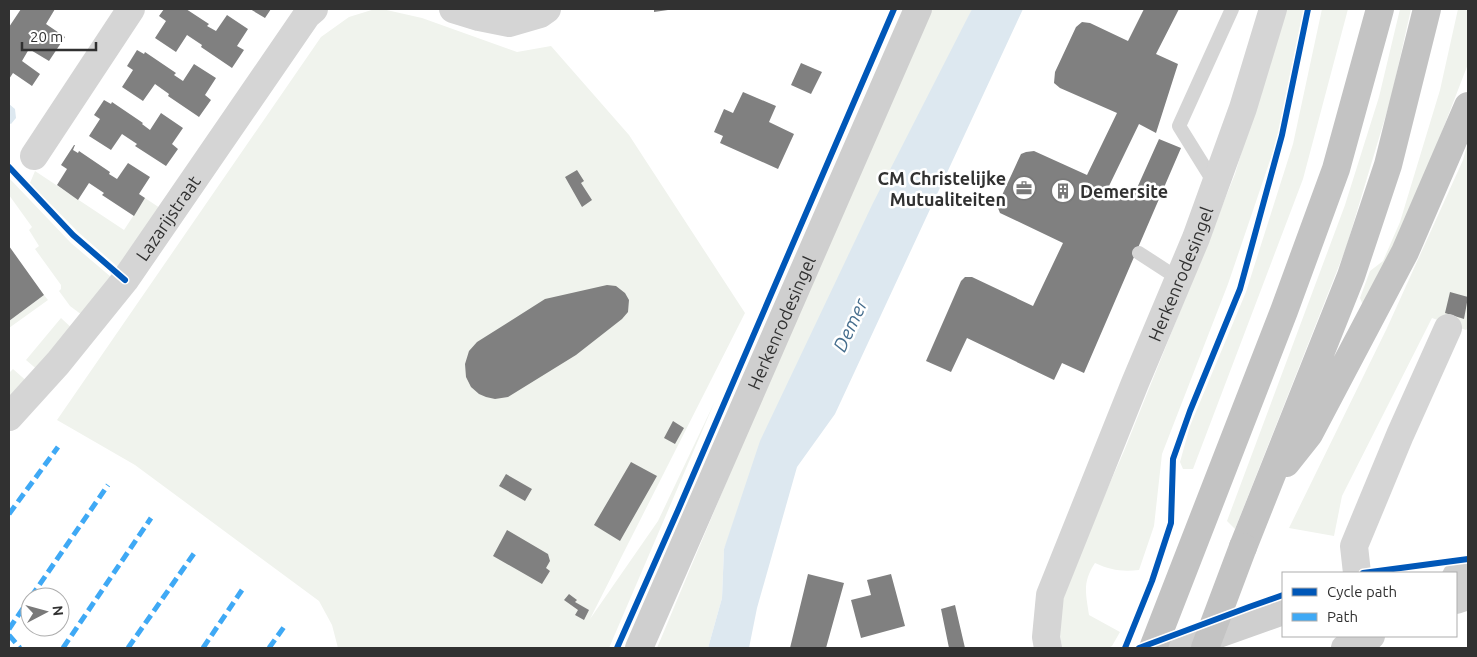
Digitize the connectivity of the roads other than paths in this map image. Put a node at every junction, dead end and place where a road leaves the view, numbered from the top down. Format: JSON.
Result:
{"nodes":[{"id":1,"x":131,"y":9,"type":"edge"},
{"id":2,"x":314,"y":9,"type":"edge"},
{"id":3,"x":453,"y":9,"type":"edge"},
{"id":4,"x":918,"y":9,"type":"edge"},
{"id":5,"x":1232,"y":9,"type":"edge"},
{"id":6,"x":1273,"y":9,"type":"edge"},
{"id":7,"x":1380,"y":9,"type":"edge"},
{"id":8,"x":1427,"y":9,"type":"edge"},
{"id":9,"x":544,"y":11,"type":"edge"},
{"id":10,"x":1468,"y":106,"type":"edge"},
{"id":11,"x":34,"y":156,"type":"dead end"},
{"id":12,"x":1215,"y":185,"type":"junction"},
{"id":13,"x":1139,"y":253,"type":"dead end"},
{"id":14,"x":1179,"y":279,"type":"junction"},
{"id":15,"x":1448,"y":328,"type":"dead end"},
{"id":16,"x":9,"y":417,"type":"edge"},
{"id":17,"x":1267,"y":488,"type":"junction"},
{"id":18,"x":1356,"y":572,"type":"edge"},
{"id":19,"x":1282,"y":611,"type":"edge"},
{"id":20,"x":1368,"y":637,"type":"edge"},
{"id":21,"x":642,"y":644,"type":"edge"},
{"id":22,"x":1048,"y":648,"type":"edge"},
{"id":23,"x":1152,"y":648,"type":"edge"},
{"id":24,"x":1180,"y":648,"type":"edge"},
{"id":25,"x":1205,"y":648,"type":"edge"},
{"id":26,"x":1344,"y":648,"type":"edge"}],
"edges":[{"from":1,"to":11,"type":"street"},
{"from":2,"to":16,"type":"street","name":"Lazarijstraat"},
{"from":3,"to":9,"type":"street"},
{"from":4,"to":21,"type":"street","name":"Herkenrodesingel"},
{"from":5,"to":12,"type":"lane"},
{"from":6,"to":12,"type":"street","name":"Herkenrodesingel"},
{"from":7,"to":23,"type":"highway"},
{"from":8,"to":17,"type":"highway"},
{"from":10,"to":17,"type":"highway"},
{"from":12,"to":14,"type":"street","name":"Herkenrodesingel"},
{"from":13,"to":14,"type":"lane"},
{"from":14,"to":22,"type":"street","name":"Herkenrodesingel"},
{"from":15,"to":18,"type":"street"},
{"from":17,"to":25,"type":"highway","bridge":true},
{"from":19,"to":24,"type":"street"},
{"from":20,"to":26,"type":"street"}]}
